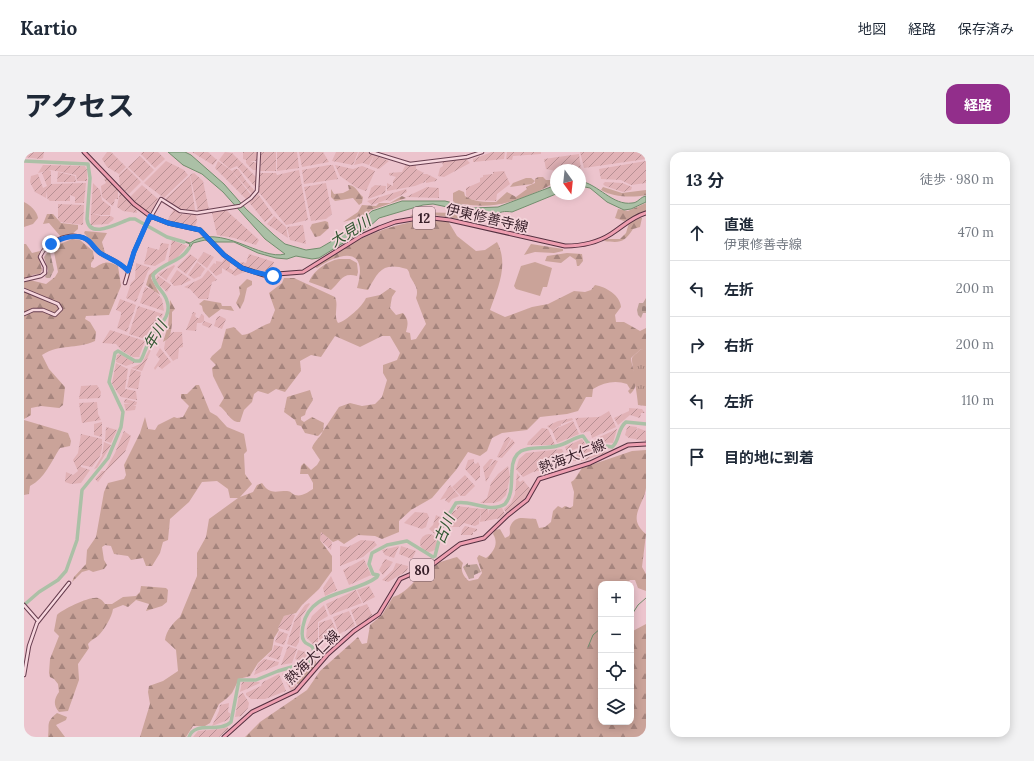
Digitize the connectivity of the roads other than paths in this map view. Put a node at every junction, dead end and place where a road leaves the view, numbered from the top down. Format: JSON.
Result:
{"nodes":[{"id":1,"x":84,"y":152,"type":"edge"},
{"id":2,"x":259,"y":152,"type":"edge"},
{"id":3,"x":371,"y":152,"type":"edge"},
{"id":4,"x":482,"y":152,"type":"edge"},
{"id":5,"x":646,"y":213,"type":"edge"},
{"id":6,"x":150,"y":216,"type":"junction"},
{"id":7,"x":128,"y":271,"type":"junction"},
{"id":8,"x":24,"y":280,"type":"edge"},
{"id":9,"x":124,"y":282,"type":"dead end"},
{"id":10,"x":24,"y":290,"type":"edge"},
{"id":11,"x":24,"y":314,"type":"edge"},
{"id":12,"x":646,"y":444,"type":"edge"},
{"id":13,"x":69,"y":583,"type":"dead end"},
{"id":14,"x":25,"y":606,"type":"edge"},
{"id":15,"x":38,"y":621,"type":"junction"},
{"id":16,"x":24,"y":674,"type":"edge"},
{"id":17,"x":224,"y":737,"type":"edge"}],
"edges":[{"from":1,"to":6,"type":"main road","name":"伊東修善寺線","number":"12"},
{"from":2,"to":6,"type":"street"},
{"from":3,"to":4,"type":"street"},
{"from":5,"to":6,"type":"main road","name":"伊東修善寺線","number":"12"},
{"from":6,"to":7,"type":"street"},
{"from":7,"to":8,"type":"street"},
{"from":7,"to":9,"type":"street"},
{"from":10,"to":11,"type":"street"},
{"from":12,"to":17,"type":"main road","name":"熱海大仁線","number":"80"},
{"from":13,"to":15,"type":"street"},
{"from":14,"to":15,"type":"street"},
{"from":15,"to":16,"type":"street"}]}
